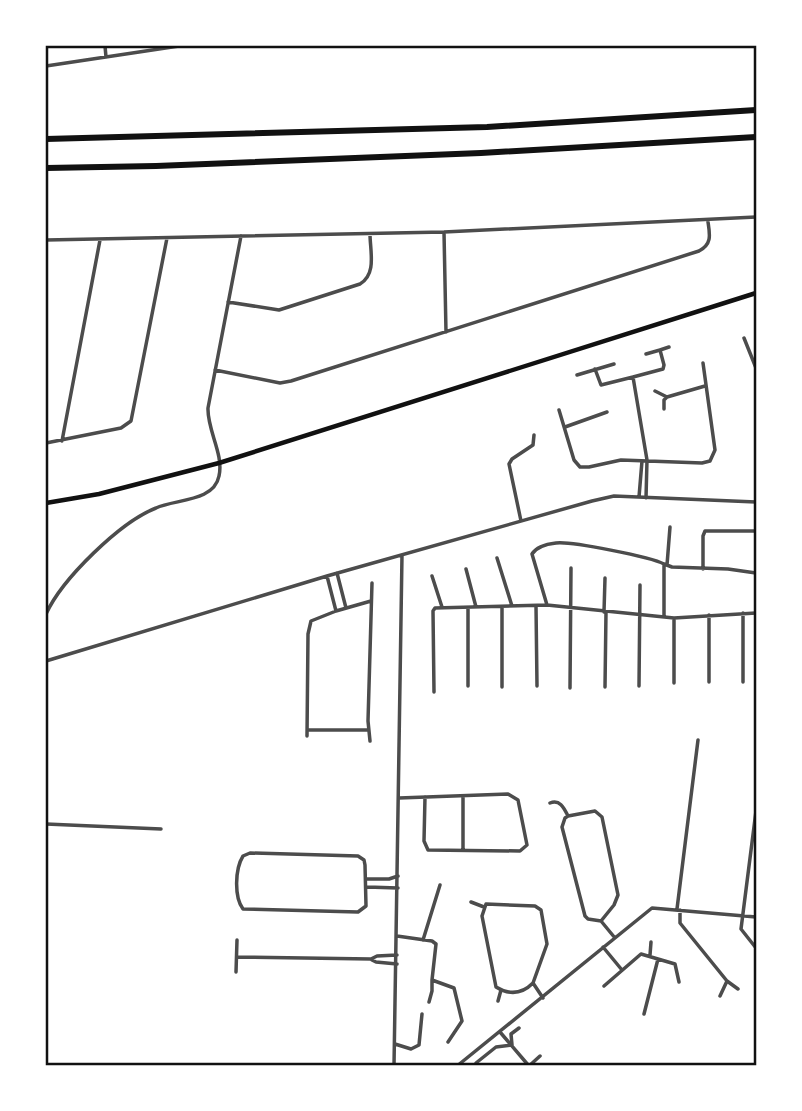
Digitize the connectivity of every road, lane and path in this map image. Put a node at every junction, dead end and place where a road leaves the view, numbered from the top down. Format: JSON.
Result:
{"nodes":[{"id":1,"x":106,"y":46,"type":"edge"},
{"id":2,"x":171,"y":46,"type":"edge"},
{"id":3,"x":178,"y":46,"type":"edge"},
{"id":4,"x":106,"y":57,"type":"junction"},
{"id":5,"x":46,"y":66,"type":"edge"},
{"id":6,"x":757,"y":110,"type":"edge"},
{"id":7,"x":757,"y":136,"type":"edge"},
{"id":8,"x":46,"y":139,"type":"edge"},
{"id":9,"x":46,"y":167,"type":"edge"},
{"id":10,"x":757,"y":218,"type":"edge"},
{"id":11,"x":708,"y":222,"type":"junction"},
{"id":12,"x":444,"y":232,"type":"junction"},
{"id":13,"x":370,"y":234,"type":"junction"},
{"id":14,"x":241,"y":236,"type":"junction"},
{"id":15,"x":167,"y":238,"type":"junction"},
{"id":16,"x":100,"y":239,"type":"junction"},
{"id":17,"x":46,"y":240,"type":"edge"},
{"id":18,"x":757,"y":293,"type":"edge"},
{"id":19,"x":228,"y":302,"type":"junction"},
{"id":20,"x":446,"y":332,"type":"junction"},
{"id":21,"x":744,"y":338,"type":"dead end"},
{"id":22,"x":669,"y":347,"type":"dead end"},
{"id":23,"x":660,"y":350,"type":"junction"},
{"id":24,"x":646,"y":354,"type":"dead end"},
{"id":25,"x":704,"y":363,"type":"dead end"},
{"id":26,"x":614,"y":364,"type":"dead end"},
{"id":27,"x":595,"y":369,"type":"junction"},
{"id":28,"x":757,"y":369,"type":"edge"},
{"id":29,"x":215,"y":370,"type":"junction"},
{"id":30,"x":577,"y":376,"type":"dead end"},
{"id":31,"x":633,"y":377,"type":"junction"},
{"id":32,"x":705,"y":386,"type":"junction"},
{"id":33,"x":655,"y":391,"type":"dead end"},
{"id":34,"x":667,"y":397,"type":"junction"},
{"id":35,"x":664,"y":409,"type":"dead end"},
{"id":36,"x":559,"y":410,"type":"dead end"},
{"id":37,"x":607,"y":412,"type":"dead end"},
{"id":38,"x":565,"y":427,"type":"junction"},
{"id":39,"x":534,"y":435,"type":"dead end"},
{"id":40,"x":62,"y":440,"type":"junction"},
{"id":41,"x":46,"y":443,"type":"edge"},
{"id":42,"x":645,"y":460,"type":"junction"},
{"id":43,"x":219,"y":463,"type":"junction"},
{"id":44,"x":639,"y":497,"type":"junction"},
{"id":45,"x":646,"y":498,"type":"junction"},
{"id":46,"x":757,"y":502,"type":"edge"},
{"id":47,"x":46,"y":503,"type":"edge"},
{"id":48,"x":521,"y":521,"type":"junction"},
{"id":49,"x":670,"y":527,"type":"dead end"},
{"id":50,"x":757,"y":531,"type":"edge"},
{"id":51,"x":402,"y":555,"type":"junction"},
{"id":52,"x":497,"y":558,"type":"dead end"},
{"id":53,"x":666,"y":564,"type":"junction"},
{"id":54,"x":571,"y":568,"type":"dead end"},
{"id":55,"x":466,"y":569,"type":"dead end"},
{"id":56,"x":703,"y":569,"type":"junction"},
{"id":57,"x":337,"y":573,"type":"junction"},
{"id":58,"x":757,"y":573,"type":"edge"},
{"id":59,"x":327,"y":576,"type":"junction"},
{"id":60,"x":432,"y":576,"type":"dead end"},
{"id":61,"x":605,"y":578,"type":"dead end"},
{"id":62,"x":372,"y":583,"type":"dead end"},
{"id":63,"x":639,"y":585,"type":"dead end"},
{"id":64,"x":371,"y":601,"type":"junction"},
{"id":65,"x":547,"y":605,"type":"junction"},
{"id":66,"x":536,"y":606,"type":"junction"},
{"id":67,"x":442,"y":607,"type":"junction"},
{"id":68,"x":477,"y":607,"type":"junction"},
{"id":69,"x":512,"y":607,"type":"junction"},
{"id":70,"x":570,"y":607,"type":"junction"},
{"id":71,"x":346,"y":608,"type":"junction"},
{"id":72,"x":468,"y":608,"type":"junction"},
{"id":73,"x":502,"y":608,"type":"junction"},
{"id":74,"x":336,"y":611,"type":"junction"},
{"id":75,"x":605,"y":612,"type":"junction"},
{"id":76,"x":743,"y":613,"type":"junction"},
{"id":77,"x":757,"y":613,"type":"edge"},
{"id":78,"x":46,"y":614,"type":"edge"},
{"id":79,"x":709,"y":615,"type":"junction"},
{"id":80,"x":640,"y":616,"type":"junction"},
{"id":81,"x":664,"y":617,"type":"junction"},
{"id":82,"x":674,"y":618,"type":"junction"},
{"id":83,"x":46,"y":661,"type":"edge"},
{"id":84,"x":709,"y":682,"type":"dead end"},
{"id":85,"x":743,"y":682,"type":"dead end"},
{"id":86,"x":674,"y":683,"type":"dead end"},
{"id":87,"x":468,"y":686,"type":"dead end"},
{"id":88,"x":537,"y":686,"type":"dead end"},
{"id":89,"x":639,"y":686,"type":"dead end"},
{"id":90,"x":502,"y":687,"type":"dead end"},
{"id":91,"x":605,"y":687,"type":"dead end"},
{"id":92,"x":570,"y":688,"type":"dead end"},
{"id":93,"x":434,"y":692,"type":"dead end"},
{"id":94,"x":307,"y":730,"type":"junction"},
{"id":95,"x":369,"y":730,"type":"junction"},
{"id":96,"x":307,"y":736,"type":"dead end"},
{"id":97,"x":698,"y":740,"type":"dead end"},
{"id":98,"x":370,"y":741,"type":"dead end"},
{"id":99,"x":463,"y":796,"type":"junction"},
{"id":100,"x":425,"y":797,"type":"junction"},
{"id":101,"x":399,"y":798,"type":"junction"},
{"id":102,"x":550,"y":803,"type":"dead end"},
{"id":103,"x":757,"y":811,"type":"edge"},
{"id":104,"x":568,"y":816,"type":"junction"},
{"id":105,"x":46,"y":824,"type":"edge"},
{"id":106,"x":161,"y":829,"type":"dead end"},
{"id":107,"x":463,"y":851,"type":"junction"},
{"id":108,"x":398,"y":876,"type":"junction"},
{"id":109,"x":366,"y":879,"type":"junction"},
{"id":110,"x":440,"y":885,"type":"dead end"},
{"id":111,"x":367,"y":887,"type":"junction"},
{"id":112,"x":398,"y":888,"type":"junction"},
{"id":113,"x":471,"y":902,"type":"dead end"},
{"id":114,"x":484,"y":907,"type":"junction"},
{"id":115,"x":678,"y":909,"type":"junction"},
{"id":116,"x":744,"y":916,"type":"junction"},
{"id":117,"x":757,"y":917,"type":"edge"},
{"id":118,"x":601,"y":921,"type":"junction"},
{"id":119,"x":397,"y":936,"type":"junction"},
{"id":120,"x":615,"y":938,"type":"junction"},
{"id":121,"x":237,"y":940,"type":"dead end"},
{"id":122,"x":423,"y":940,"type":"junction"},
{"id":123,"x":651,"y":942,"type":"dead end"},
{"id":124,"x":603,"y":947,"type":"junction"},
{"id":125,"x":756,"y":948,"type":"edge"},
{"id":126,"x":397,"y":955,"type":"junction"},
{"id":127,"x":650,"y":955,"type":"junction"},
{"id":128,"x":237,"y":957,"type":"junction"},
{"id":129,"x":371,"y":959,"type":"junction"},
{"id":130,"x":657,"y":959,"type":"junction"},
{"id":131,"x":397,"y":964,"type":"junction"},
{"id":132,"x":622,"y":970,"type":"junction"},
{"id":133,"x":236,"y":972,"type":"dead end"},
{"id":134,"x":432,"y":980,"type":"junction"},
{"id":135,"x":727,"y":981,"type":"junction"},
{"id":136,"x":533,"y":982,"type":"junction"},
{"id":137,"x":679,"y":982,"type":"dead end"},
{"id":138,"x":604,"y":986,"type":"dead end"},
{"id":139,"x":738,"y":989,"type":"dead end"},
{"id":140,"x":501,"y":990,"type":"junction"},
{"id":141,"x":720,"y":996,"type":"dead end"},
{"id":142,"x":543,"y":998,"type":"junction"},
{"id":143,"x":498,"y":1001,"type":"dead end"},
{"id":144,"x":429,"y":1002,"type":"dead end"},
{"id":145,"x":422,"y":1014,"type":"dead end"},
{"id":146,"x":644,"y":1014,"type":"dead end"},
{"id":147,"x":519,"y":1028,"type":"dead end"},
{"id":148,"x":500,"y":1031,"type":"junction"},
{"id":149,"x":448,"y":1042,"type":"dead end"},
{"id":150,"x":394,"y":1044,"type":"junction"},
{"id":151,"x":512,"y":1045,"type":"junction"},
{"id":152,"x":540,"y":1056,"type":"dead end"},
{"id":153,"x":476,"y":1063,"type":"dead end"},
{"id":154,"x":526,"y":1065,"type":"edge"},
{"id":155,"x":394,"y":1066,"type":"edge"},
{"id":156,"x":457,"y":1066,"type":"edge"}],
"edges":[{"from":1,"to":4,"type":"street"},
{"from":2,"to":3,"type":"street"},
{"from":2,"to":4,"type":"street"},
{"from":4,"to":5,"type":"street"},
{"from":6,"to":8,"type":"highway"},
{"from":7,"to":9,"type":"highway"},
{"from":10,"to":11,"type":"street"},
{"from":11,"to":12,"type":"street"},
{"from":11,"to":20,"type":"street"},
{"from":12,"to":13,"type":"street"},
{"from":12,"to":20,"type":"street"},
{"from":13,"to":14,"type":"street"},
{"from":13,"to":19,"type":"street"},
{"from":14,"to":15,"type":"street"},
{"from":14,"to":19,"type":"street"},
{"from":15,"to":16,"type":"street"},
{"from":15,"to":40,"type":"street"},
{"from":16,"to":17,"type":"street"},
{"from":16,"to":40,"type":"street"},
{"from":18,"to":43,"type":"main road"},
{"from":19,"to":29,"type":"street"},
{"from":20,"to":29,"type":"street"},
{"from":21,"to":28,"type":"street"},
{"from":22,"to":23,"type":"street"},
{"from":23,"to":24,"type":"street"},
{"from":23,"to":31,"type":"street"},
{"from":25,"to":32,"type":"street"},
{"from":26,"to":27,"type":"street"},
{"from":27,"to":30,"type":"street"},
{"from":27,"to":31,"type":"street"},
{"from":29,"to":43,"type":"street"},
{"from":31,"to":42,"type":"street"},
{"from":32,"to":34,"type":"street"},
{"from":32,"to":42,"type":"street"},
{"from":33,"to":34,"type":"street"},
{"from":34,"to":35,"type":"street"},
{"from":36,"to":38,"type":"street"},
{"from":37,"to":38,"type":"street"},
{"from":38,"to":42,"type":"street"},
{"from":39,"to":48,"type":"street"},
{"from":40,"to":41,"type":"street"},
{"from":42,"to":44,"type":"street"},
{"from":42,"to":45,"type":"street"},
{"from":43,"to":47,"type":"main road"},
{"from":43,"to":78,"type":"street"},
{"from":44,"to":45,"type":"street"},
{"from":44,"to":48,"type":"street"},
{"from":45,"to":46,"type":"street"},
{"from":48,"to":51,"type":"street"},
{"from":49,"to":53,"type":"street"},
{"from":50,"to":56,"type":"street"},
{"from":51,"to":57,"type":"street"},
{"from":51,"to":101,"type":"street"},
{"from":52,"to":69,"type":"street"},
{"from":53,"to":56,"type":"street"},
{"from":53,"to":65,"type":"street"},
{"from":53,"to":81,"type":"street"},
{"from":54,"to":70,"type":"street"},
{"from":55,"to":68,"type":"street"},
{"from":56,"to":58,"type":"street"},
{"from":57,"to":59,"type":"street"},
{"from":57,"to":71,"type":"street"},
{"from":59,"to":74,"type":"street"},
{"from":59,"to":83,"type":"street"},
{"from":60,"to":67,"type":"street"},
{"from":61,"to":75,"type":"street"},
{"from":62,"to":64,"type":"street"},
{"from":63,"to":80,"type":"street"},
{"from":64,"to":71,"type":"street"},
{"from":64,"to":95,"type":"street"},
{"from":65,"to":66,"type":"street"},
{"from":65,"to":70,"type":"street"},
{"from":66,"to":69,"type":"street"},
{"from":66,"to":88,"type":"street"},
{"from":67,"to":72,"type":"street"},
{"from":67,"to":93,"type":"street"},
{"from":68,"to":72,"type":"street"},
{"from":68,"to":73,"type":"street"},
{"from":69,"to":73,"type":"street"},
{"from":70,"to":75,"type":"street"},
{"from":70,"to":92,"type":"street"},
{"from":71,"to":74,"type":"street"},
{"from":72,"to":87,"type":"street"},
{"from":73,"to":90,"type":"street"},
{"from":74,"to":94,"type":"street"},
{"from":75,"to":80,"type":"street"},
{"from":75,"to":91,"type":"street"},
{"from":76,"to":77,"type":"street"},
{"from":76,"to":79,"type":"street"},
{"from":76,"to":85,"type":"street"},
{"from":79,"to":82,"type":"street"},
{"from":79,"to":84,"type":"street"},
{"from":80,"to":81,"type":"street"},
{"from":80,"to":89,"type":"street"},
{"from":81,"to":82,"type":"street"},
{"from":82,"to":86,"type":"street"},
{"from":94,"to":95,"type":"street"},
{"from":94,"to":96,"type":"street"},
{"from":95,"to":98,"type":"street"},
{"from":97,"to":115,"type":"street"},
{"from":99,"to":100,"type":"street"},
{"from":99,"to":107,"type":"street"},
{"from":99,"to":107,"type":"street"},
{"from":100,"to":101,"type":"street"},
{"from":100,"to":107,"type":"street"},
{"from":101,"to":108,"type":"street"},
{"from":102,"to":104,"type":"street"},
{"from":103,"to":116,"type":"street"},
{"from":104,"to":118,"type":"street"},
{"from":104,"to":118,"type":"street"},
{"from":105,"to":106,"type":"street"},
{"from":108,"to":109,"type":"street"},
{"from":108,"to":112,"type":"street"},
{"from":109,"to":111,"type":"street"},
{"from":109,"to":111,"type":"street"},
{"from":110,"to":122,"type":"street"},
{"from":111,"to":112,"type":"street"},
{"from":112,"to":119,"type":"street"},
{"from":113,"to":114,"type":"street"},
{"from":114,"to":136,"type":"street"},
{"from":114,"to":140,"type":"street"},
{"from":115,"to":116,"type":"street"},
{"from":115,"to":120,"type":"street"},
{"from":115,"to":135,"type":"street"},
{"from":116,"to":117,"type":"street"},
{"from":116,"to":125,"type":"street"},
{"from":118,"to":120,"type":"street"},
{"from":119,"to":122,"type":"street"},
{"from":119,"to":126,"type":"street"},
{"from":120,"to":124,"type":"street"},
{"from":121,"to":128,"type":"street"},
{"from":122,"to":134,"type":"street"},
{"from":123,"to":127,"type":"street"},
{"from":124,"to":132,"type":"street"},
{"from":124,"to":142,"type":"street"},
{"from":126,"to":129,"type":"street"},
{"from":126,"to":131,"type":"street"},
{"from":127,"to":130,"type":"street"},
{"from":127,"to":132,"type":"street"},
{"from":128,"to":129,"type":"street"},
{"from":128,"to":133,"type":"street"},
{"from":129,"to":131,"type":"street"},
{"from":130,"to":137,"type":"street"},
{"from":130,"to":146,"type":"street"},
{"from":131,"to":150,"type":"street"},
{"from":132,"to":138,"type":"street"},
{"from":134,"to":144,"type":"street"},
{"from":134,"to":149,"type":"street"},
{"from":135,"to":139,"type":"street"},
{"from":135,"to":141,"type":"street"},
{"from":136,"to":140,"type":"street"},
{"from":136,"to":142,"type":"street"},
{"from":140,"to":143,"type":"street"},
{"from":142,"to":148,"type":"street"},
{"from":145,"to":150,"type":"street"},
{"from":147,"to":151,"type":"street"},
{"from":148,"to":151,"type":"street"},
{"from":148,"to":156,"type":"street"},
{"from":150,"to":155,"type":"street"},
{"from":151,"to":153,"type":"street"},
{"from":151,"to":154,"type":"street"},
{"from":152,"to":154,"type":"street"}]}
